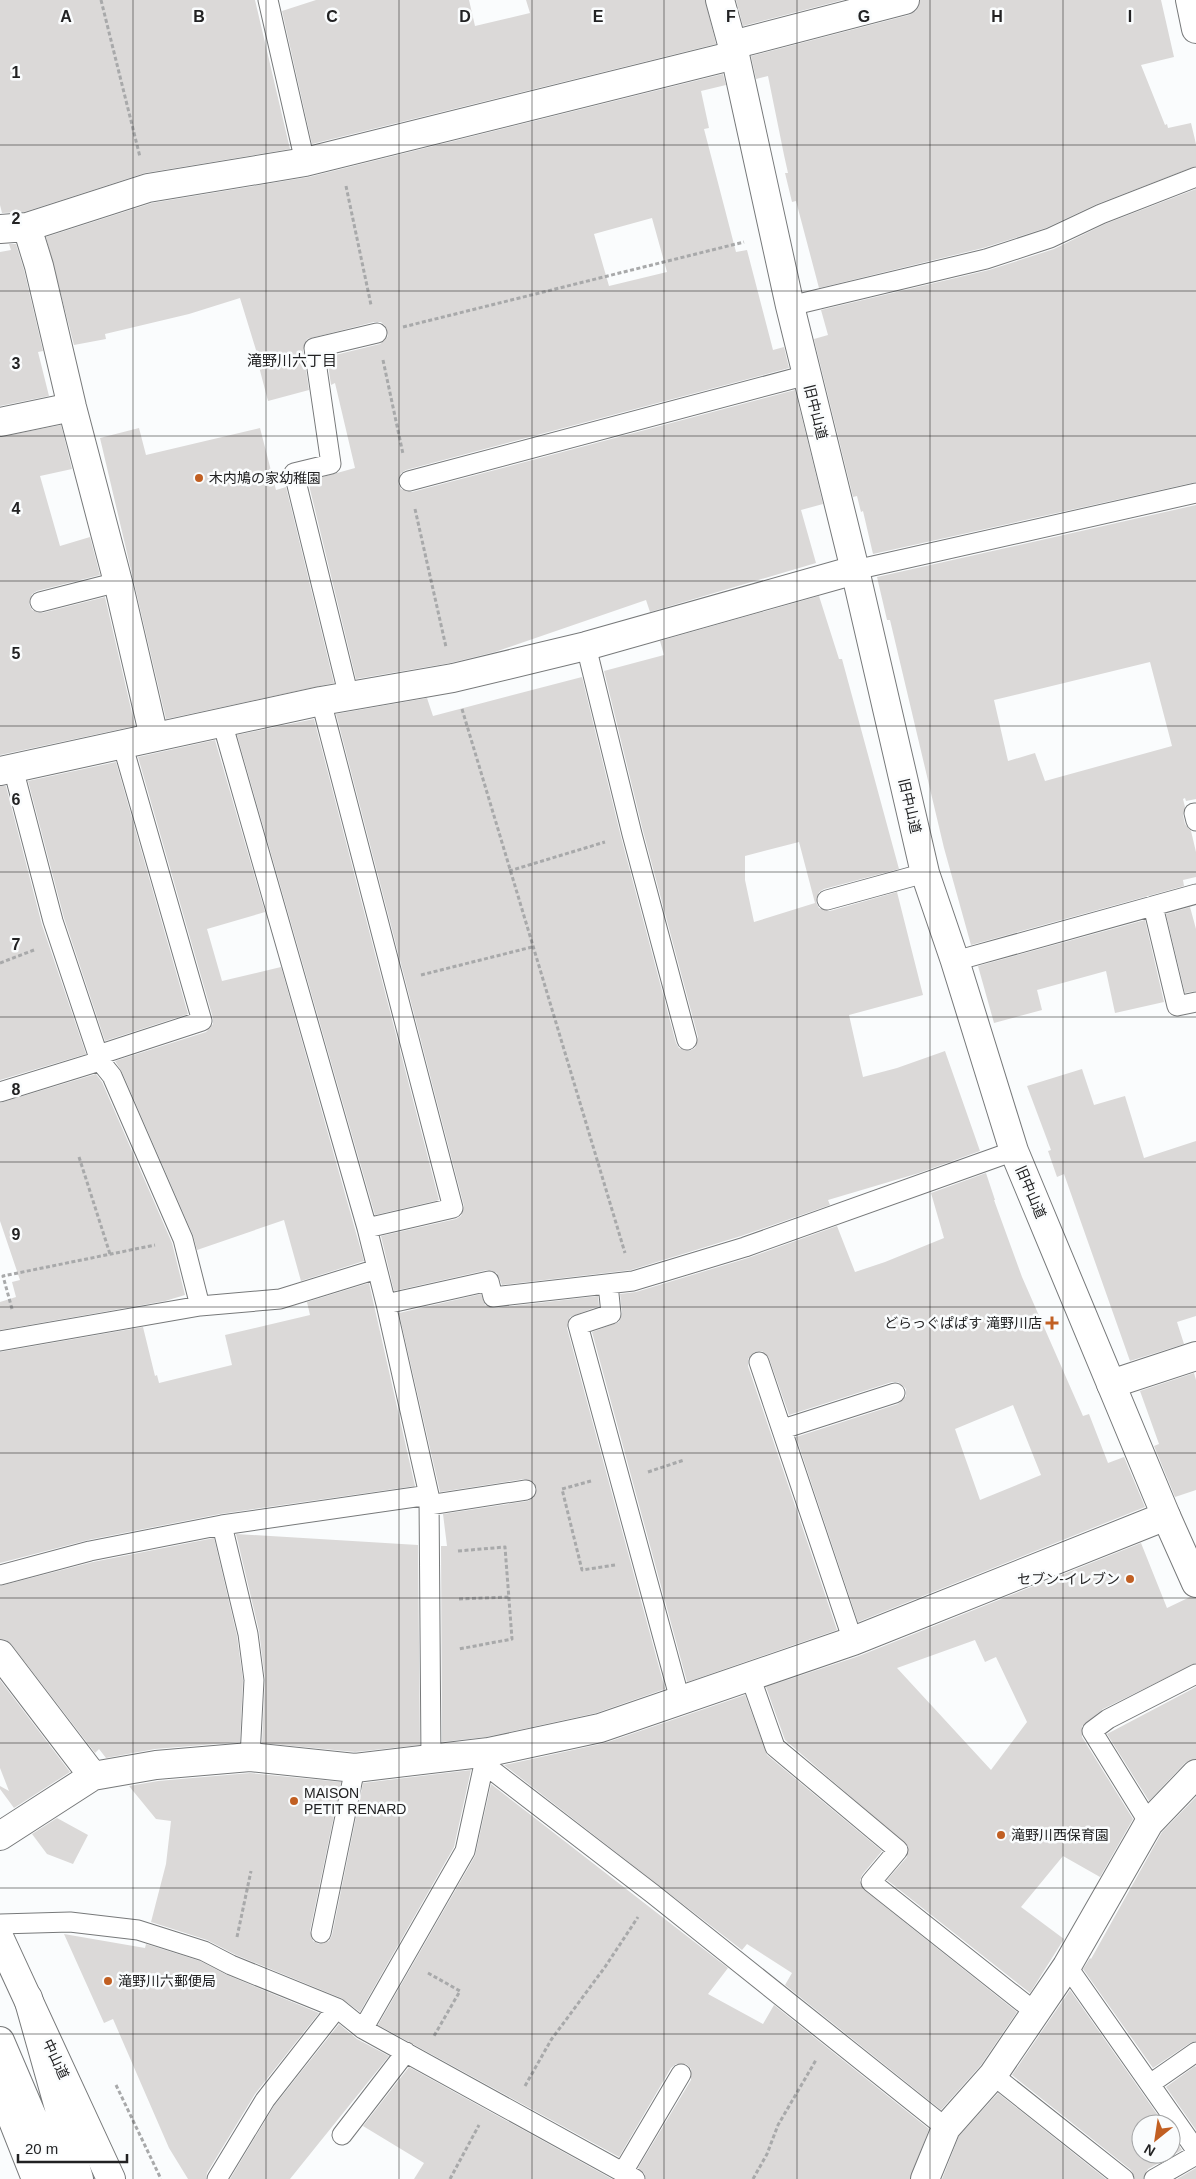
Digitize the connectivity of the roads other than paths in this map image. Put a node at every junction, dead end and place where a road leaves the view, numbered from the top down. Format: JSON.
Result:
{"nodes":[{"id":1,"x":268,"y":0,"type":"edge"},
{"id":2,"x":720,"y":0,"type":"edge"},
{"id":3,"x":905,"y":0,"type":"edge"},
{"id":4,"x":1190,"y":0,"type":"edge"},
{"id":5,"x":1196,"y":29,"type":"edge"},
{"id":6,"x":734,"y":50,"type":"junction"},
{"id":7,"x":305,"y":162,"type":"junction"},
{"id":8,"x":1196,"y":177,"type":"edge"},
{"id":9,"x":27,"y":227,"type":"junction"},
{"id":10,"x":0,"y":229,"type":"edge"},
{"id":11,"x":790,"y":306,"type":"junction"},
{"id":12,"x":377,"y":333,"type":"road end"},
{"id":13,"x":807,"y":375,"type":"junction"},
{"id":14,"x":72,"y":407,"type":"junction"},
{"id":15,"x":0,"y":422,"type":"edge"},
{"id":16,"x":409,"y":481,"type":"road end"},
{"id":17,"x":1196,"y":493,"type":"edge"},
{"id":18,"x":855,"y":570,"type":"junction"},
{"id":19,"x":118,"y":582,"type":"junction"},
{"id":20,"x":40,"y":602,"type":"dead end"},
{"id":21,"x":586,"y":646,"type":"junction"},
{"id":22,"x":349,"y":697,"type":"junction"},
{"id":23,"x":321,"y":701,"type":"junction"},
{"id":24,"x":222,"y":722,"type":"junction"},
{"id":25,"x":154,"y":737,"type":"junction"},
{"id":26,"x":122,"y":743,"type":"junction"},
{"id":27,"x":6,"y":770,"type":"edge"},
{"id":28,"x":1196,"y":813,"type":"edge"},
{"id":29,"x":1196,"y":821,"type":"edge"},
{"id":30,"x":925,"y":873,"type":"junction"},
{"id":31,"x":1196,"y":894,"type":"edge"},
{"id":32,"x":827,"y":900,"type":"dead end"},
{"id":33,"x":1153,"y":906,"type":"junction"},
{"id":34,"x":955,"y":961,"type":"junction"},
{"id":35,"x":1196,"y":1002,"type":"edge"},
{"id":36,"x":687,"y":1040,"type":"dead end"},
{"id":37,"x":99,"y":1058,"type":"junction"},
{"id":38,"x":0,"y":1092,"type":"edge"},
{"id":39,"x":1014,"y":1151,"type":"junction"},
{"id":40,"x":367,"y":1228,"type":"junction"},
{"id":41,"x":377,"y":1269,"type":"junction"},
{"id":42,"x":608,"y":1284,"type":"junction"},
{"id":43,"x":386,"y":1304,"type":"junction"},
{"id":44,"x":200,"y":1306,"type":"junction"},
{"id":45,"x":0,"y":1341,"type":"edge"},
{"id":46,"x":1196,"y":1356,"type":"edge"},
{"id":47,"x":759,"y":1362,"type":"dead end"},
{"id":48,"x":1111,"y":1384,"type":"junction"},
{"id":49,"x":895,"y":1392,"type":"dead end"},
{"id":50,"x":783,"y":1429,"type":"junction"},
{"id":51,"x":526,"y":1490,"type":"dead end"},
{"id":52,"x":429,"y":1500,"type":"junction"},
{"id":53,"x":1166,"y":1516,"type":"junction"},
{"id":54,"x":222,"y":1525,"type":"junction"},
{"id":55,"x":0,"y":1575,"type":"edge"},
{"id":56,"x":1196,"y":1582,"type":"edge"},
{"id":57,"x":853,"y":1641,"type":"junction"},
{"id":58,"x":0,"y":1654,"type":"edge"},
{"id":59,"x":1196,"y":1674,"type":"edge"},
{"id":60,"x":750,"y":1676,"type":"junction"},
{"id":61,"x":680,"y":1700,"type":"junction"},
{"id":62,"x":250,"y":1757,"type":"junction"},
{"id":63,"x":486,"y":1758,"type":"junction"},
{"id":64,"x":431,"y":1760,"type":"junction"},
{"id":65,"x":355,"y":1768,"type":"junction"},
{"id":66,"x":1196,"y":1774,"type":"edge"},
{"id":67,"x":93,"y":1776,"type":"junction"},
{"id":68,"x":1149,"y":1823,"type":"junction"},
{"id":69,"x":0,"y":1836,"type":"edge"},
{"id":70,"x":0,"y":1924,"type":"edge"},
{"id":71,"x":321,"y":1933,"type":"dead end"},
{"id":72,"x":0,"y":1939,"type":"edge"},
{"id":73,"x":1067,"y":1966,"type":"junction"},
{"id":74,"x":28,"y":1998,"type":"junction"},
{"id":75,"x":337,"y":2008,"type":"junction"},
{"id":76,"x":1035,"y":2012,"type":"junction"},
{"id":77,"x":363,"y":2029,"type":"junction"},
{"id":78,"x":0,"y":2041,"type":"edge"},
{"id":79,"x":1196,"y":2052,"type":"edge"},
{"id":80,"x":413,"y":2056,"type":"junction"},
{"id":81,"x":680,"y":2074,"type":"dead end"},
{"id":82,"x":992,"y":2075,"type":"junction"},
{"id":83,"x":1150,"y":2084,"type":"junction"},
{"id":84,"x":0,"y":2088,"type":"edge"},
{"id":85,"x":946,"y":2128,"type":"junction"},
{"id":86,"x":342,"y":2135,"type":"dead end"},
{"id":87,"x":1196,"y":2150,"type":"edge"},
{"id":88,"x":1196,"y":2155,"type":"edge"},
{"id":89,"x":629,"y":2176,"type":"edge"},
{"id":90,"x":36,"y":2179,"type":"edge"},
{"id":91,"x":59,"y":2179,"type":"edge"},
{"id":92,"x":80,"y":2179,"type":"edge"},
{"id":93,"x":111,"y":2179,"type":"edge"},
{"id":94,"x":217,"y":2179,"type":"edge"},
{"id":95,"x":925,"y":2179,"type":"edge"},
{"id":96,"x":1124,"y":2179,"type":"edge"},
{"id":97,"x":1154,"y":2179,"type":"edge"}],
"edges":[{"from":1,"to":7,"type":"lane"},
{"from":2,"to":6,"type":"main road","name":"旧中山道"},
{"from":3,"to":6,"type":"main road"},
{"from":4,"to":5,"type":"main road"},
{"from":6,"to":7,"type":"main road"},
{"from":6,"to":11,"type":"main road","name":"旧中山道"},
{"from":7,"to":9,"type":"main road"},
{"from":8,"to":11,"type":"lane"},
{"from":9,"to":10,"type":"main road"},
{"from":9,"to":14,"type":"main road"},
{"from":11,"to":13,"type":"main road","name":"旧中山道"},
{"from":12,"to":22,"type":"lane"},
{"from":13,"to":16,"type":"lane"},
{"from":13,"to":18,"type":"main road","name":"旧中山道"},
{"from":14,"to":15,"type":"main road"},
{"from":14,"to":19,"type":"main road"},
{"from":17,"to":18,"type":"lane"},
{"from":18,"to":21,"type":"main road"},
{"from":18,"to":30,"type":"main road","name":"旧中山道"},
{"from":19,"to":20,"type":"lane"},
{"from":19,"to":25,"type":"main road"},
{"from":21,"to":22,"type":"main road"},
{"from":21,"to":36,"type":"lane"},
{"from":22,"to":23,"type":"main road"},
{"from":23,"to":24,"type":"main road"},
{"from":23,"to":40,"type":"lane"},
{"from":24,"to":25,"type":"main road"},
{"from":24,"to":40,"type":"lane"},
{"from":25,"to":26,"type":"main road"},
{"from":26,"to":27,"type":"main road"},
{"from":26,"to":37,"type":"lane"},
{"from":27,"to":37,"type":"lane"},
{"from":28,"to":29,"type":"lane"},
{"from":30,"to":32,"type":"lane"},
{"from":30,"to":34,"type":"main road","name":"旧中山道"},
{"from":31,"to":33,"type":"lane"},
{"from":33,"to":34,"type":"lane"},
{"from":33,"to":35,"type":"lane"},
{"from":34,"to":39,"type":"main road","name":"旧中山道"},
{"from":37,"to":38,"type":"lane"},
{"from":37,"to":44,"type":"lane"},
{"from":39,"to":42,"type":"lane"},
{"from":39,"to":48,"type":"main road","name":"旧中山道"},
{"from":40,"to":41,"type":"lane"},
{"from":41,"to":43,"type":"lane"},
{"from":41,"to":44,"type":"lane"},
{"from":42,"to":43,"type":"lane"},
{"from":42,"to":61,"type":"lane"},
{"from":43,"to":52,"type":"lane"},
{"from":44,"to":45,"type":"lane"},
{"from":46,"to":48,"type":"main road"},
{"from":47,"to":50,"type":"lane"},
{"from":48,"to":53,"type":"main road","name":"旧中山道"},
{"from":49,"to":50,"type":"lane"},
{"from":50,"to":57,"type":"lane"},
{"from":51,"to":52,"type":"lane"},
{"from":52,"to":54,"type":"lane"},
{"from":52,"to":64,"type":"lane"},
{"from":53,"to":56,"type":"main road","name":"旧中山道"},
{"from":53,"to":57,"type":"main road"},
{"from":54,"to":55,"type":"lane"},
{"from":54,"to":62,"type":"lane"},
{"from":57,"to":60,"type":"main road"},
{"from":58,"to":67,"type":"main road"},
{"from":59,"to":68,"type":"lane"},
{"from":60,"to":61,"type":"main road"},
{"from":60,"to":76,"type":"lane"},
{"from":61,"to":63,"type":"main road"},
{"from":62,"to":65,"type":"main road"},
{"from":62,"to":67,"type":"main road"},
{"from":63,"to":64,"type":"main road"},
{"from":63,"to":77,"type":"lane"},
{"from":63,"to":85,"type":"lane"},
{"from":64,"to":65,"type":"main road"},
{"from":65,"to":71,"type":"lane"},
{"from":66,"to":68,"type":"main road"},
{"from":67,"to":69,"type":"main road"},
{"from":68,"to":73,"type":"main road"},
{"from":70,"to":75,"type":"lane"},
{"from":72,"to":74,"type":"main road","name":"中山道"},
{"from":73,"to":76,"type":"main road"},
{"from":73,"to":83,"type":"lane"},
{"from":74,"to":92,"type":"main road"},
{"from":74,"to":93,"type":"main road","name":"中山道"},
{"from":75,"to":77,"type":"lane"},
{"from":75,"to":94,"type":"lane"},
{"from":76,"to":82,"type":"main road"},
{"from":77,"to":80,"type":"lane"},
{"from":78,"to":91,"type":"main road"},
{"from":79,"to":83,"type":"lane"},
{"from":80,"to":86,"type":"lane"},
{"from":80,"to":89,"type":"lane"},
{"from":81,"to":89,"type":"lane"},
{"from":82,"to":85,"type":"main road"},
{"from":82,"to":96,"type":"lane"},
{"from":83,"to":87,"type":"lane"},
{"from":84,"to":90,"type":"main road"},
{"from":85,"to":95,"type":"main road"},
{"from":88,"to":97,"type":"lane"}]}
